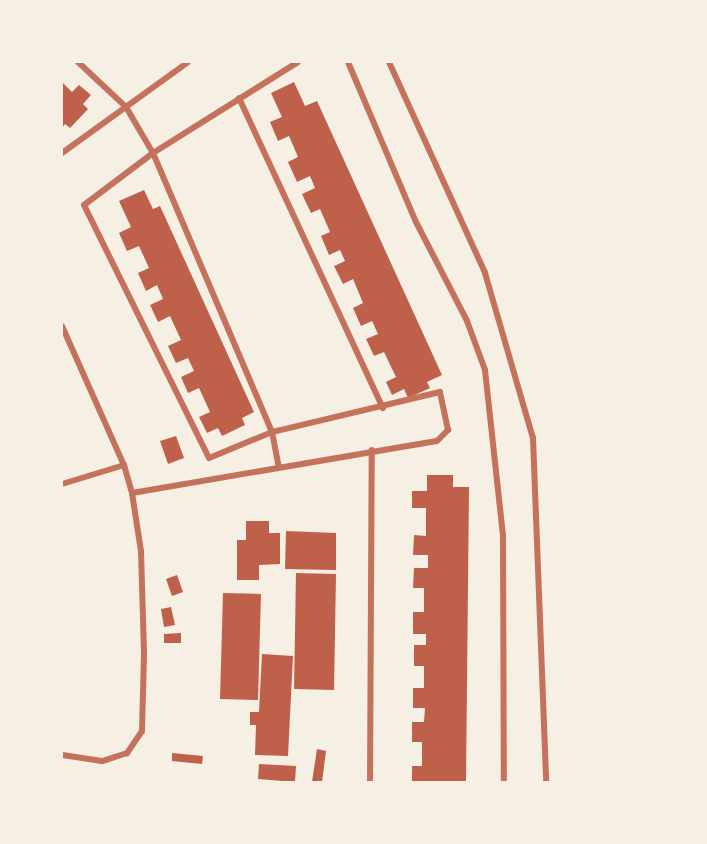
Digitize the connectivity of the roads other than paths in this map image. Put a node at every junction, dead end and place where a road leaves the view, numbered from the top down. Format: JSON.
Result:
{"nodes":[{"id":1,"x":78,"y":62,"type":"edge"},
{"id":2,"x":188,"y":62,"type":"edge"},
{"id":3,"x":298,"y":62,"type":"edge"},
{"id":4,"x":348,"y":62,"type":"edge"},
{"id":5,"x":389,"y":62,"type":"edge"},
{"id":6,"x":239,"y":98,"type":"junction"},
{"id":7,"x":126,"y":107,"type":"junction"},
{"id":8,"x":62,"y":153,"type":"edge"},
{"id":9,"x":153,"y":153,"type":"junction"},
{"id":10,"x":62,"y":326,"type":"edge"},
{"id":11,"x":383,"y":408,"type":"junction"},
{"id":12,"x":272,"y":432,"type":"junction"},
{"id":13,"x":372,"y":450,"type":"junction"},
{"id":14,"x":124,"y":465,"type":"junction"},
{"id":15,"x":279,"y":467,"type":"junction"},
{"id":16,"x":62,"y":484,"type":"edge"},
{"id":17,"x":132,"y":492,"type":"junction"},
{"id":18,"x":62,"y":755,"type":"edge"},
{"id":19,"x":370,"y":783,"type":"edge"},
{"id":20,"x":504,"y":783,"type":"edge"},
{"id":21,"x":546,"y":783,"type":"edge"}],
"edges":[{"from":1,"to":7,"type":"street"},
{"from":2,"to":7,"type":"street"},
{"from":3,"to":6,"type":"street"},
{"from":4,"to":20,"type":"street"},
{"from":5,"to":21,"type":"street"},
{"from":6,"to":9,"type":"street"},
{"from":6,"to":11,"type":"street"},
{"from":7,"to":8,"type":"street"},
{"from":7,"to":9,"type":"street"},
{"from":9,"to":12,"type":"street"},
{"from":9,"to":12,"type":"street"},
{"from":10,"to":14,"type":"street"},
{"from":11,"to":12,"type":"street"},
{"from":11,"to":13,"type":"street"},
{"from":12,"to":15,"type":"street"},
{"from":13,"to":15,"type":"street"},
{"from":13,"to":19,"type":"street"},
{"from":14,"to":16,"type":"street"},
{"from":14,"to":17,"type":"street"},
{"from":15,"to":17,"type":"street"},
{"from":17,"to":18,"type":"street"}]}
